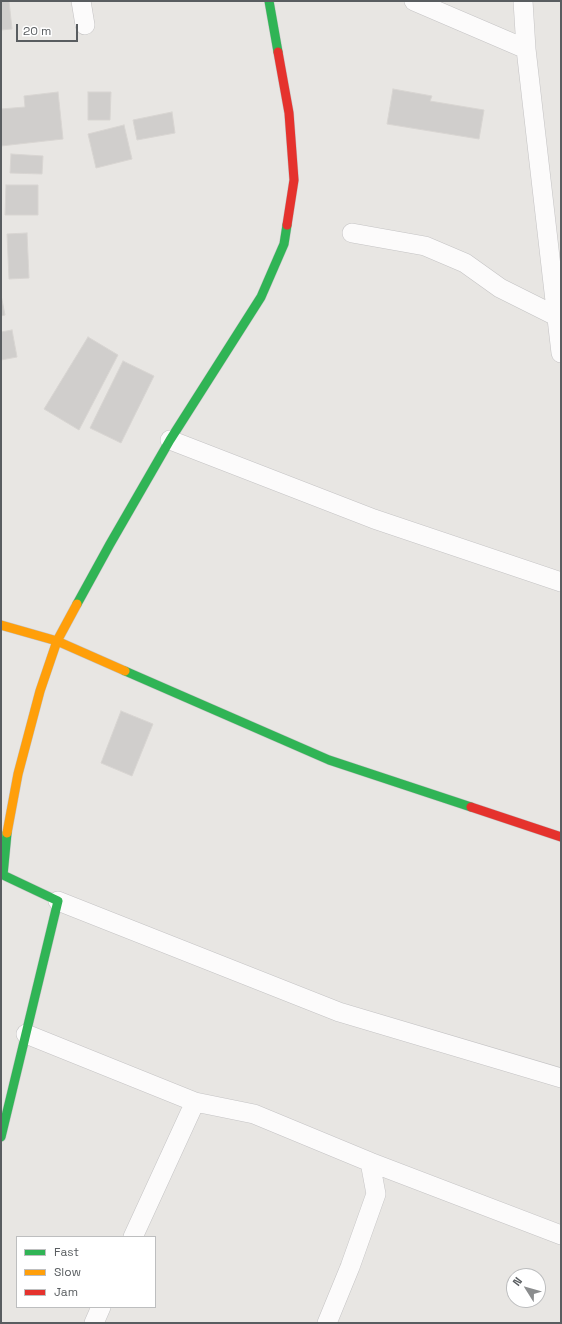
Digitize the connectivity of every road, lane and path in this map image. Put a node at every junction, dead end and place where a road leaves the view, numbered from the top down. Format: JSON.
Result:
{"nodes":[{"id":1,"x":81,"y":1,"type":"edge"},
{"id":2,"x":269,"y":1,"type":"edge"},
{"id":3,"x":414,"y":1,"type":"edge"},
{"id":4,"x":522,"y":1,"type":"edge"},
{"id":5,"x":85,"y":25,"type":"dead end"},
{"id":6,"x":526,"y":49,"type":"junction"},
{"id":7,"x":352,"y":233,"type":"dead end"},
{"id":8,"x":556,"y":316,"type":"junction"},
{"id":9,"x":561,"y":353,"type":"edge"},
{"id":10,"x":170,"y":440,"type":"junction"},
{"id":11,"x":561,"y":582,"type":"edge"},
{"id":12,"x":1,"y":625,"type":"edge"},
{"id":13,"x":57,"y":640,"type":"junction"},
{"id":14,"x":561,"y":837,"type":"edge"},
{"id":15,"x":2,"y":874,"type":"edge"},
{"id":16,"x":58,"y":901,"type":"junction"},
{"id":17,"x":26,"y":1034,"type":"junction"},
{"id":18,"x":561,"y":1078,"type":"edge"},
{"id":19,"x":195,"y":1102,"type":"junction"},
{"id":20,"x":1,"y":1137,"type":"edge"},
{"id":21,"x":370,"y":1162,"type":"junction"},
{"id":22,"x":561,"y":1235,"type":"edge"},
{"id":23,"x":133,"y":1236,"type":"edge"},
{"id":24,"x":101,"y":1308,"type":"edge"},
{"id":25,"x":94,"y":1323,"type":"edge"},
{"id":26,"x":327,"y":1323,"type":"edge"}],
"edges":[{"from":1,"to":5,"type":"street"},
{"from":2,"to":10,"type":"street"},
{"from":3,"to":6,"type":"street"},
{"from":4,"to":6,"type":"street"},
{"from":6,"to":8,"type":"street"},
{"from":7,"to":8,"type":"street"},
{"from":8,"to":9,"type":"street"},
{"from":10,"to":11,"type":"street"},
{"from":10,"to":13,"type":"street"},
{"from":12,"to":13,"type":"street"},
{"from":13,"to":14,"type":"street"},
{"from":13,"to":15,"type":"street"},
{"from":15,"to":16,"type":"street"},
{"from":16,"to":17,"type":"street"},
{"from":16,"to":18,"type":"street"},
{"from":17,"to":19,"type":"street"},
{"from":17,"to":20,"type":"street"},
{"from":19,"to":21,"type":"street"},
{"from":19,"to":23,"type":"street"},
{"from":21,"to":22,"type":"street"},
{"from":21,"to":26,"type":"street"},
{"from":24,"to":25,"type":"street"}]}
